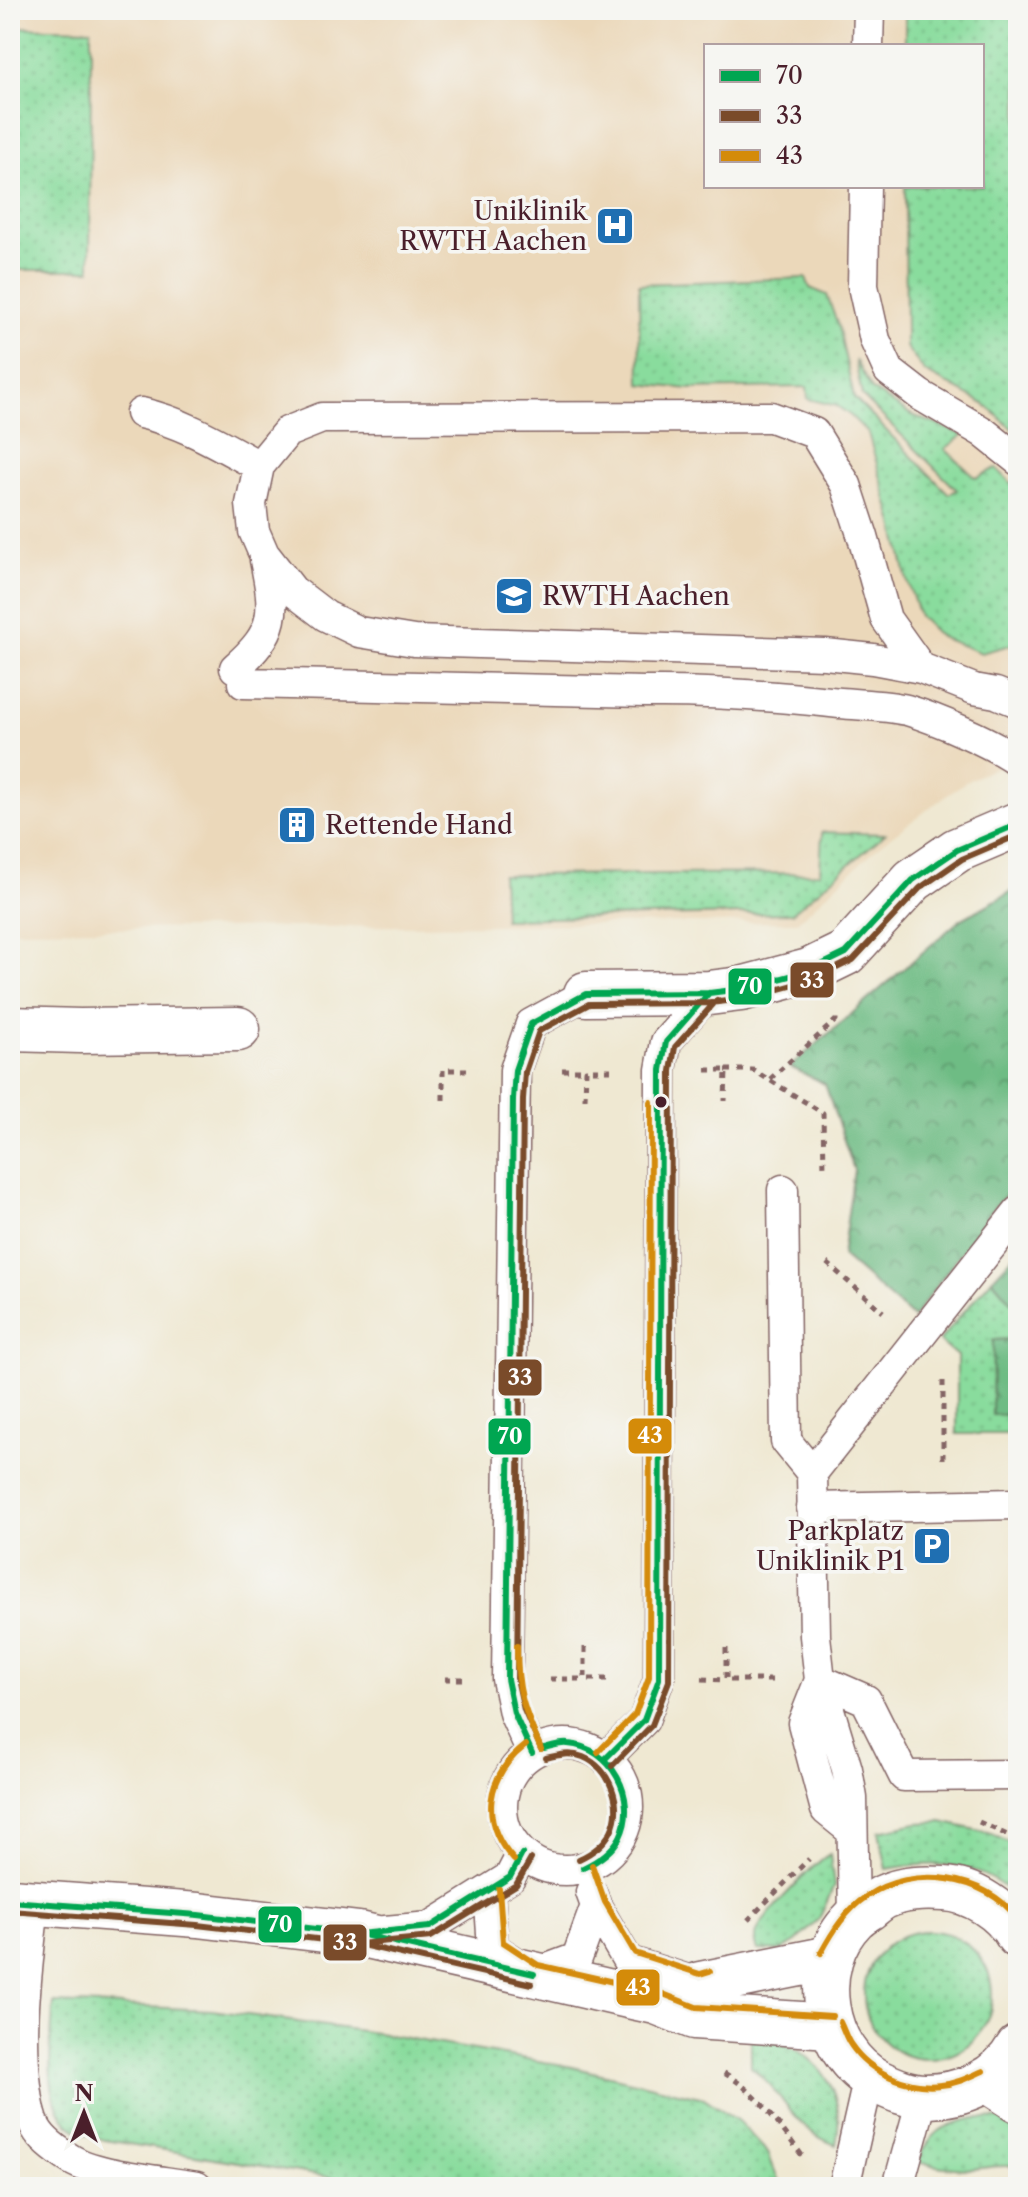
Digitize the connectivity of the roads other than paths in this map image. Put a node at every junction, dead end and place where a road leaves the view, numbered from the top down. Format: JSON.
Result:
{"nodes":[{"id":1,"x":869,"y":10,"type":"edge"},
{"id":2,"x":868,"y":44,"type":"edge"},
{"id":3,"x":865,"y":188,"type":"edge"},
{"id":4,"x":141,"y":413,"type":"dead end"},
{"id":5,"x":1018,"y":460,"type":"edge"},
{"id":6,"x":259,"y":466,"type":"junction"},
{"id":7,"x":264,"y":554,"type":"junction"},
{"id":8,"x":921,"y":668,"type":"junction"},
{"id":9,"x":1018,"y":702,"type":"edge"},
{"id":10,"x":1018,"y":761,"type":"edge"},
{"id":11,"x":1018,"y":824,"type":"edge"},
{"id":12,"x":709,"y":993,"type":"junction"},
{"id":13,"x":586,"y":994,"type":"joint"},
{"id":14,"x":10,"y":1029,"type":"edge"},
{"id":15,"x":238,"y":1029,"type":"dead end"},
{"id":16,"x":783,"y":1190,"type":"dead end"},
{"id":17,"x":1018,"y":1212,"type":"edge"},
{"id":18,"x":812,"y":1473,"type":"junction"},
{"id":19,"x":1018,"y":1504,"type":"edge"},
{"id":20,"x":812,"y":1508,"type":"junction"},
{"id":21,"x":820,"y":1680,"type":"junction"},
{"id":22,"x":532,"y":1753,"type":"junction"},
{"id":23,"x":605,"y":1759,"type":"junction"},
{"id":24,"x":1018,"y":1775,"type":"edge"},
{"id":25,"x":522,"y":1854,"type":"junction"},
{"id":26,"x":583,"y":1868,"type":"junction"},
{"id":27,"x":489,"y":1890,"type":"junction"},
{"id":28,"x":22,"y":1902,"type":"edge"},
{"id":29,"x":596,"y":1906,"type":"junction"},
{"id":30,"x":854,"y":1919,"type":"junction"},
{"id":31,"x":359,"y":1934,"type":"junction"},
{"id":32,"x":1018,"y":1936,"type":"edge"},
{"id":33,"x":830,"y":1958,"type":"junction"},
{"id":34,"x":534,"y":1974,"type":"junction"},
{"id":35,"x":700,"y":1984,"type":"junction"},
{"id":36,"x":656,"y":2002,"type":"junction"},
{"id":37,"x":831,"y":2026,"type":"junction"},
{"id":38,"x":1018,"y":2047,"type":"edge"},
{"id":39,"x":869,"y":2077,"type":"junction"},
{"id":40,"x":1002,"y":2090,"type":"edge"},
{"id":41,"x":923,"y":2096,"type":"junction"},
{"id":42,"x":197,"y":2187,"type":"edge"},
{"id":43,"x":844,"y":2187,"type":"edge"},
{"id":44,"x":898,"y":2187,"type":"edge"}],
"edges":[{"from":1,"to":2,"type":"lane"},
{"from":3,"to":5,"type":"lane"},
{"from":4,"to":6,"type":"lane"},
{"from":6,"to":7,"type":"lane"},
{"from":6,"to":8,"type":"lane"},
{"from":7,"to":8,"type":"lane"},
{"from":7,"to":10,"type":"lane"},
{"from":8,"to":9,"type":"lane"},
{"from":11,"to":12,"type":"street"},
{"from":12,"to":13,"type":"street"},
{"from":12,"to":23,"type":"lane"},
{"from":13,"to":22,"type":"lane"},
{"from":14,"to":15,"type":"street"},
{"from":16,"to":18,"type":"lane"},
{"from":17,"to":18,"type":"lane"},
{"from":18,"to":20,"type":"lane"},
{"from":19,"to":20,"type":"lane"},
{"from":20,"to":21,"type":"lane"},
{"from":21,"to":24,"type":"lane"},
{"from":21,"to":30,"type":"lane"},
{"from":22,"to":23,"type":"lane"},
{"from":22,"to":25,"type":"lane"},
{"from":23,"to":26,"type":"lane"},
{"from":25,"to":26,"type":"lane"},
{"from":25,"to":27,"type":"lane"},
{"from":26,"to":29,"type":"lane"},
{"from":27,"to":31,"type":"lane"},
{"from":27,"to":34,"type":"lane"},
{"from":28,"to":31,"type":"street"},
{"from":28,"to":42,"type":"lane"},
{"from":29,"to":34,"type":"lane"},
{"from":29,"to":35,"type":"lane"},
{"from":30,"to":32,"type":"street"},
{"from":30,"to":33,"type":"street"},
{"from":31,"to":34,"type":"street"},
{"from":33,"to":35,"type":"street"},
{"from":33,"to":37,"type":"street"},
{"from":34,"to":36,"type":"street"},
{"from":35,"to":36,"type":"street"},
{"from":36,"to":37,"type":"street"},
{"from":37,"to":39,"type":"street"},
{"from":38,"to":40,"type":"street"},
{"from":39,"to":41,"type":"street"},
{"from":39,"to":43,"type":"lane"},
{"from":40,"to":41,"type":"street"},
{"from":41,"to":44,"type":"lane"}]}
